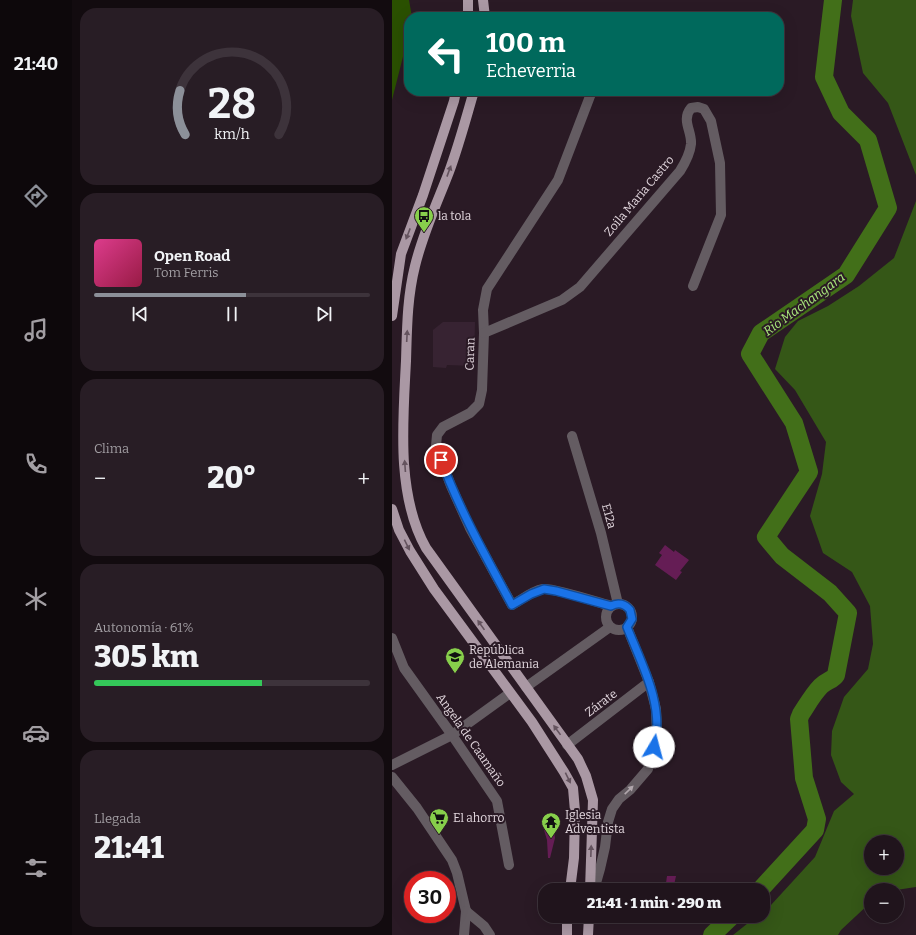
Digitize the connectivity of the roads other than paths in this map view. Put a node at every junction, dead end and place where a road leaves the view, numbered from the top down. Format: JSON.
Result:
{"nodes":[{"id":1,"x":468,"y":0,"type":"edge"},
{"id":2,"x":483,"y":0,"type":"edge"},
{"id":3,"x":468,"y":12,"type":"edge"},
{"id":4,"x":484,"y":12,"type":"edge"},
{"id":5,"x":455,"y":96,"type":"edge"},
{"id":6,"x":473,"y":96,"type":"edge"},
{"id":7,"x":590,"y":96,"type":"edge"},
{"id":8,"x":423,"y":196,"type":"junction"},
{"id":9,"x":439,"y":197,"type":"junction"},
{"id":10,"x":693,"y":286,"type":"dead end"},
{"id":11,"x":392,"y":316,"type":"edge"},
{"id":12,"x":484,"y":333,"type":"junction"},
{"id":13,"x":572,"y":436,"type":"dead end"},
{"id":14,"x":392,"y":509,"type":"edge"},
{"id":15,"x":615,"y":605,"type":"junction"},
{"id":16,"x":610,"y":627,"type":"junction"},
{"id":17,"x":627,"y":627,"type":"junction"},
{"id":18,"x":392,"y":638,"type":"edge"},
{"id":19,"x":649,"y":682,"type":"junction"},
{"id":20,"x":526,"y":687,"type":"junction"},
{"id":21,"x":510,"y":693,"type":"junction"},
{"id":22,"x":452,"y":735,"type":"junction"},
{"id":23,"x":567,"y":744,"type":"junction"},
{"id":24,"x":392,"y":765,"type":"edge"},
{"id":25,"x":392,"y":777,"type":"edge"},
{"id":26,"x":509,"y":865,"type":"dead end"},
{"id":27,"x":571,"y":883,"type":"edge"},
{"id":28,"x":590,"y":883,"type":"edge"},
{"id":29,"x":596,"y":883,"type":"edge"},
{"id":30,"x":466,"y":911,"type":"junction"},
{"id":31,"x":567,"y":923,"type":"edge"},
{"id":32,"x":589,"y":923,"type":"edge"},
{"id":33,"x":464,"y":935,"type":"edge"},
{"id":34,"x":490,"y":935,"type":"edge"},
{"id":35,"x":567,"y":935,"type":"edge"},
{"id":36,"x":588,"y":935,"type":"edge"}],
"edges":[{"from":1,"to":3,"type":"main road"},
{"from":2,"to":4,"type":"main road"},
{"from":5,"to":8,"type":"main road"},
{"from":9,"to":6,"type":"main road","one_way":true},
{"from":7,"to":12,"type":"street","name":"Caran"},
{"from":8,"to":9,"type":"main road"},
{"from":8,"to":11,"type":"main road","one_way":true},
{"from":20,"to":9,"type":"main road","one_way":true},
{"from":10,"to":12,"type":"street","name":"Zoila Maria Castro"},
{"from":12,"to":15,"type":"street","name":"Caran"},
{"from":13,"to":15,"type":"street","name":"E12a"},
{"from":14,"to":21,"type":"main road","one_way":true},
{"from":15,"to":16,"type":"street"},
{"from":15,"to":17,"type":"street"},
{"from":16,"to":17,"type":"street"},
{"from":16,"to":20,"type":"street"},
{"from":17,"to":19,"type":"street"},
{"from":18,"to":22,"type":"street","name":"Angela de Caamaño"},
{"from":19,"to":23,"type":"street","name":"Zárate"},
{"from":29,"to":19,"type":"street","one_way":true},
{"from":23,"to":20,"type":"main road","one_way":true},
{"from":21,"to":22,"type":"street"},
{"from":21,"to":27,"type":"main road","one_way":true},
{"from":22,"to":24,"type":"street"},
{"from":22,"to":26,"type":"street","name":"Angela de Caamaño"},
{"from":28,"to":23,"type":"main road","one_way":true},
{"from":25,"to":30,"type":"street"},
{"from":30,"to":33,"type":"street"},
{"from":30,"to":34,"type":"street"},
{"from":31,"to":35,"type":"main road"},
{"from":32,"to":36,"type":"main road"}]}
